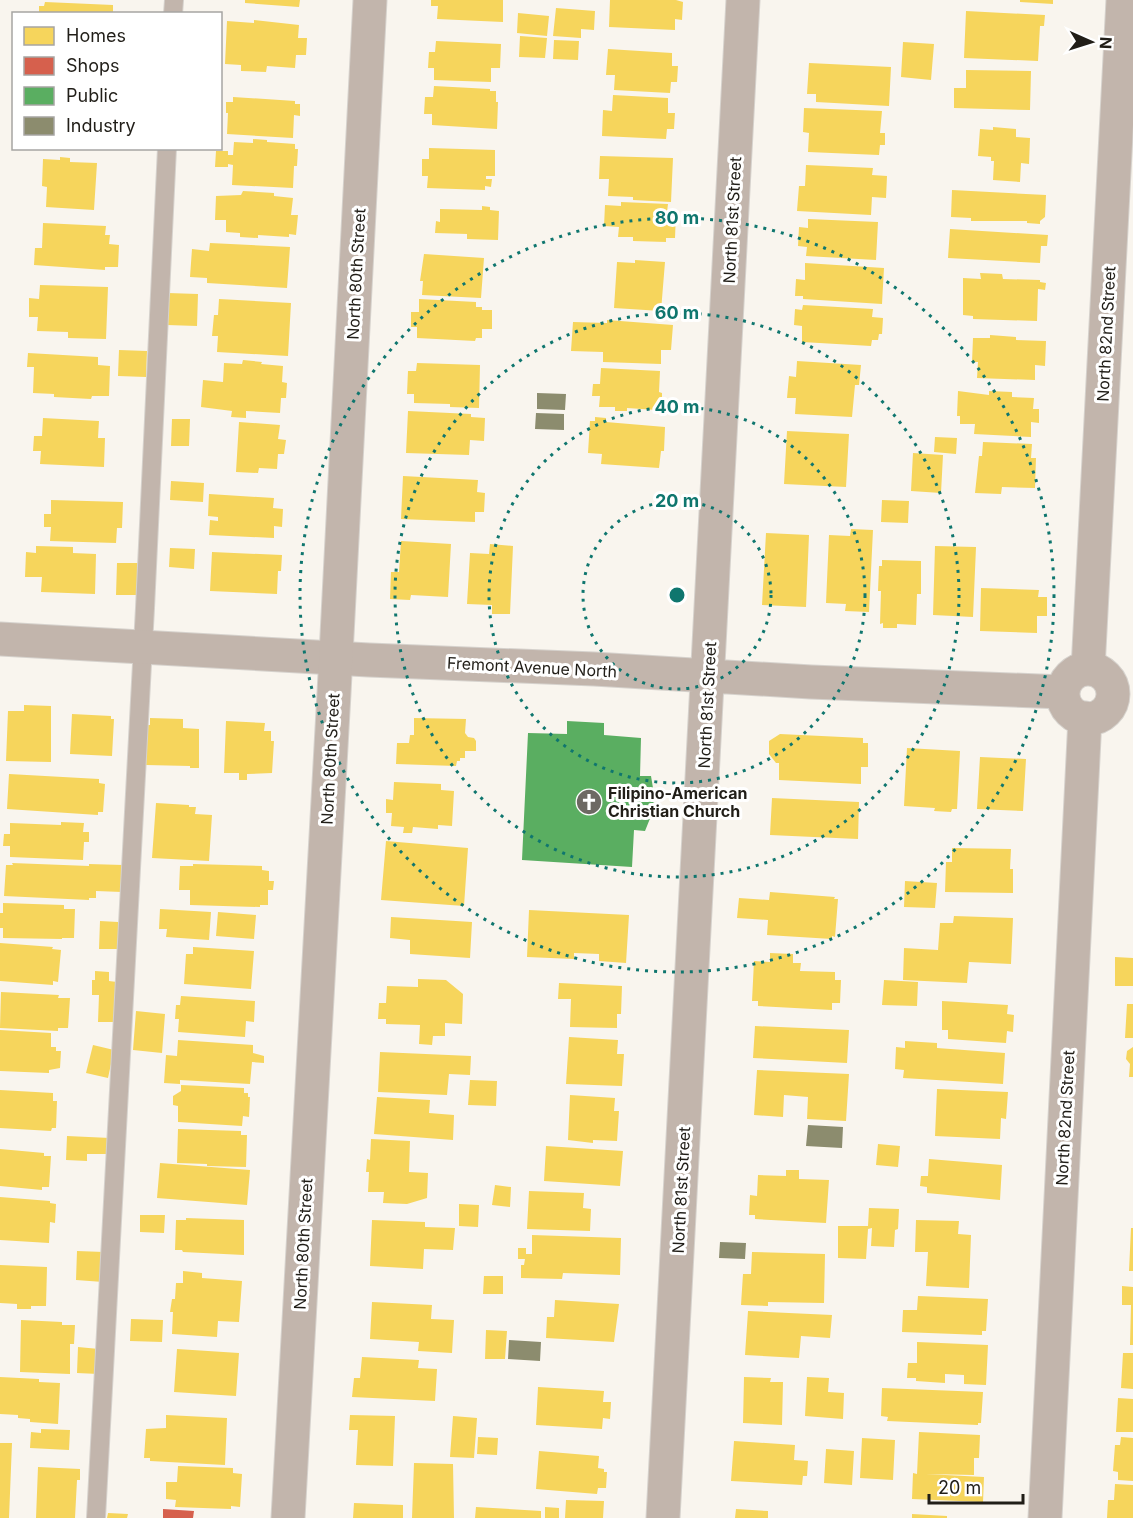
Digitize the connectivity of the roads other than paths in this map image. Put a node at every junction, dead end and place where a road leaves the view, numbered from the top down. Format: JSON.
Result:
{"nodes":[{"id":1,"x":370,"y":0,"type":"edge"},
{"id":2,"x":743,"y":0,"type":"edge"},
{"id":3,"x":1124,"y":0,"type":"edge"},
{"id":4,"x":167,"y":150,"type":"edge"},
{"id":5,"x":0,"y":639,"type":"edge"},
{"id":6,"x":143,"y":647,"type":"junction"},
{"id":7,"x":336,"y":657,"type":"junction"},
{"id":8,"x":1088,"y":669,"type":"junction"},
{"id":9,"x":709,"y":677,"type":"junction"},
{"id":10,"x":1063,"y":692,"type":"junction"},
{"id":11,"x":1123,"y":696,"type":"edge"},
{"id":12,"x":1085,"y":718,"type":"junction"},
{"id":13,"x":96,"y":1518,"type":"edge"},
{"id":14,"x":288,"y":1518,"type":"edge"},
{"id":15,"x":663,"y":1518,"type":"edge"},
{"id":16,"x":1045,"y":1518,"type":"edge"}],
"edges":[{"from":1,"to":7,"type":"street","name":"North 80th Street"},
{"from":2,"to":9,"type":"street","name":"North 81st Street"},
{"from":3,"to":8,"type":"street","name":"North 82nd Street"},
{"from":4,"to":6,"type":"lane"},
{"from":5,"to":6,"type":"street","name":"Fremont Avenue North"},
{"from":6,"to":7,"type":"street","name":"Fremont Avenue North"},
{"from":6,"to":13,"type":"lane"},
{"from":7,"to":9,"type":"street","name":"Fremont Avenue North"},
{"from":7,"to":14,"type":"street","name":"North 80th Street"},
{"from":8,"to":10,"type":"street"},
{"from":8,"to":11,"type":"street"},
{"from":9,"to":10,"type":"street","name":"Fremont Avenue North"},
{"from":9,"to":15,"type":"street","name":"North 81st Street"},
{"from":10,"to":12,"type":"street"},
{"from":11,"to":12,"type":"street"},
{"from":12,"to":16,"type":"street","name":"North 82nd Street"}]}
